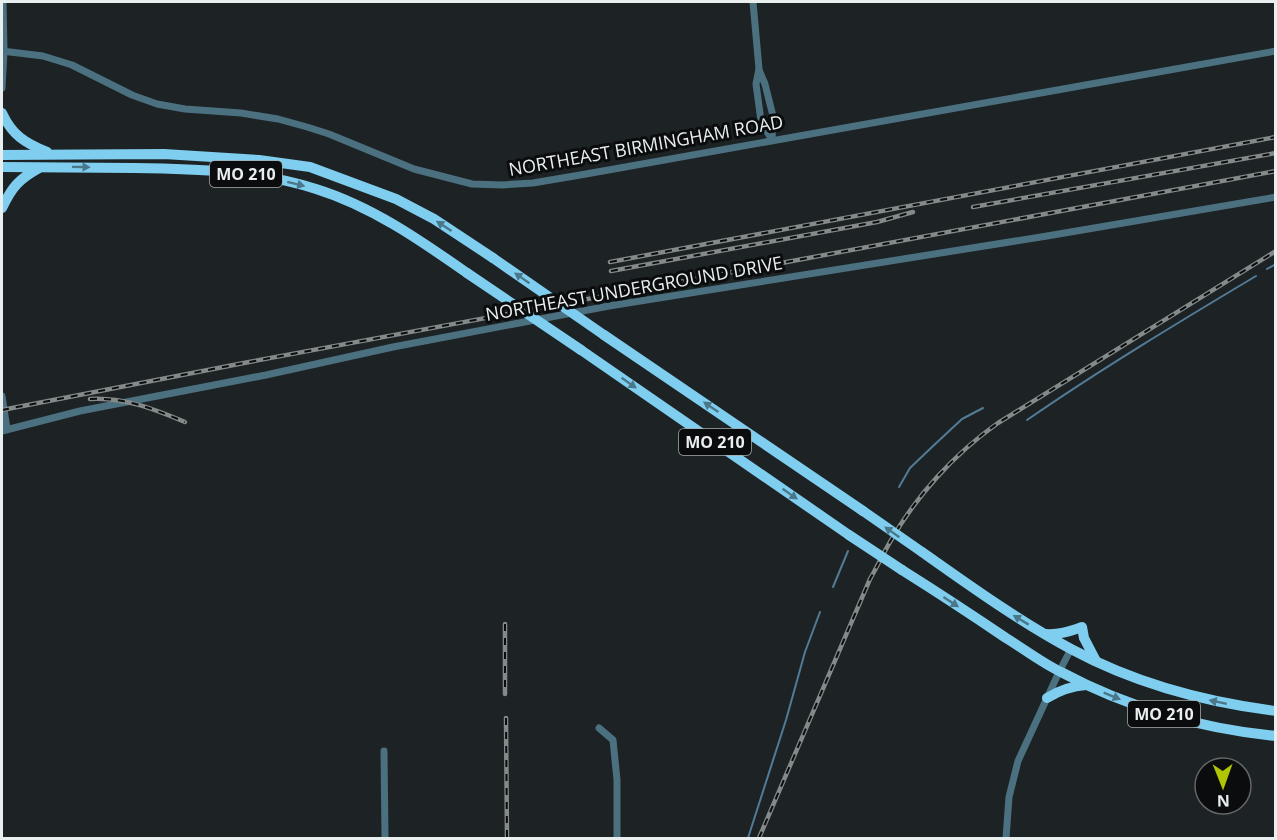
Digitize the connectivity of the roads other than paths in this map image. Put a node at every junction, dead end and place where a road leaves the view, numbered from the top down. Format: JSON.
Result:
{"nodes":[{"id":1,"x":3,"y":2,"type":"edge"},
{"id":2,"x":753,"y":2,"type":"edge"},
{"id":3,"x":3,"y":51,"type":"edge"},
{"id":4,"x":1275,"y":51,"type":"edge"},
{"id":5,"x":759,"y":69,"type":"junction"},
{"id":6,"x":2,"y":88,"type":"edge"},
{"id":7,"x":2,"y":113,"type":"edge"},
{"id":8,"x":772,"y":140,"type":"junction"},
{"id":9,"x":53,"y":154,"type":"junction"},
{"id":10,"x":2,"y":155,"type":"edge"},
{"id":11,"x":2,"y":167,"type":"edge"},
{"id":12,"x":42,"y":167,"type":"junction"},
{"id":13,"x":1275,"y":197,"type":"edge"},
{"id":14,"x":2,"y":208,"type":"edge"},
{"id":15,"x":2,"y":396,"type":"edge"},
{"id":16,"x":4,"y":430,"type":"edge"},
{"id":17,"x":1045,"y":634,"type":"junction"},
{"id":18,"x":1071,"y":650,"type":"junction"},
{"id":19,"x":1096,"y":661,"type":"junction"},
{"id":20,"x":1059,"y":672,"type":"junction"},
{"id":21,"x":1086,"y":685,"type":"junction"},
{"id":22,"x":1047,"y":698,"type":"junction"},
{"id":23,"x":1275,"y":711,"type":"edge"},
{"id":24,"x":599,"y":728,"type":"dead end"},
{"id":25,"x":1275,"y":736,"type":"edge"},
{"id":26,"x":384,"y":751,"type":"dead end"},
{"id":27,"x":385,"y":838,"type":"edge"},
{"id":28,"x":617,"y":838,"type":"edge"},
{"id":29,"x":1006,"y":838,"type":"edge"}],
"edges":[{"from":1,"to":3,"type":"street"},
{"from":2,"to":5,"type":"street"},
{"from":3,"to":6,"type":"street"},
{"from":3,"to":8,"type":"street","name":"NORTHEAST BIRMINGHAM ROAD"},
{"from":4,"to":8,"type":"street","name":"NORTHEAST BIRMINGHAM ROAD"},
{"from":5,"to":8,"type":"street"},
{"from":5,"to":8,"type":"street"},
{"from":7,"to":9,"type":"highway"},
{"from":9,"to":10,"type":"highway","number":"MO 210"},
{"from":17,"to":9,"type":"highway","number":"MO 210","one_way":true,"bridge":true},
{"from":11,"to":12,"type":"highway","number":"MO 210"},
{"from":12,"to":14,"type":"highway"},
{"from":12,"to":20,"type":"highway","number":"MO 210","one_way":true,"bridge":true},
{"from":13,"to":16,"type":"street","name":"NORTHEAST UNDERGROUND DRIVE"},
{"from":15,"to":16,"type":"street"},
{"from":17,"to":18,"type":"highway","number":"MO 210"},
{"from":17,"to":19,"type":"highway"},
{"from":18,"to":19,"type":"highway","number":"MO 210"},
{"from":18,"to":20,"type":"street"},
{"from":23,"to":19,"type":"highway","number":"MO 210","one_way":true},
{"from":20,"to":21,"type":"highway","number":"MO 210"},
{"from":20,"to":22,"type":"street"},
{"from":21,"to":22,"type":"highway"},
{"from":21,"to":25,"type":"highway","number":"MO 210","one_way":true},
{"from":22,"to":29,"type":"street"},
{"from":24,"to":28,"type":"street"},
{"from":26,"to":27,"type":"street"}]}
